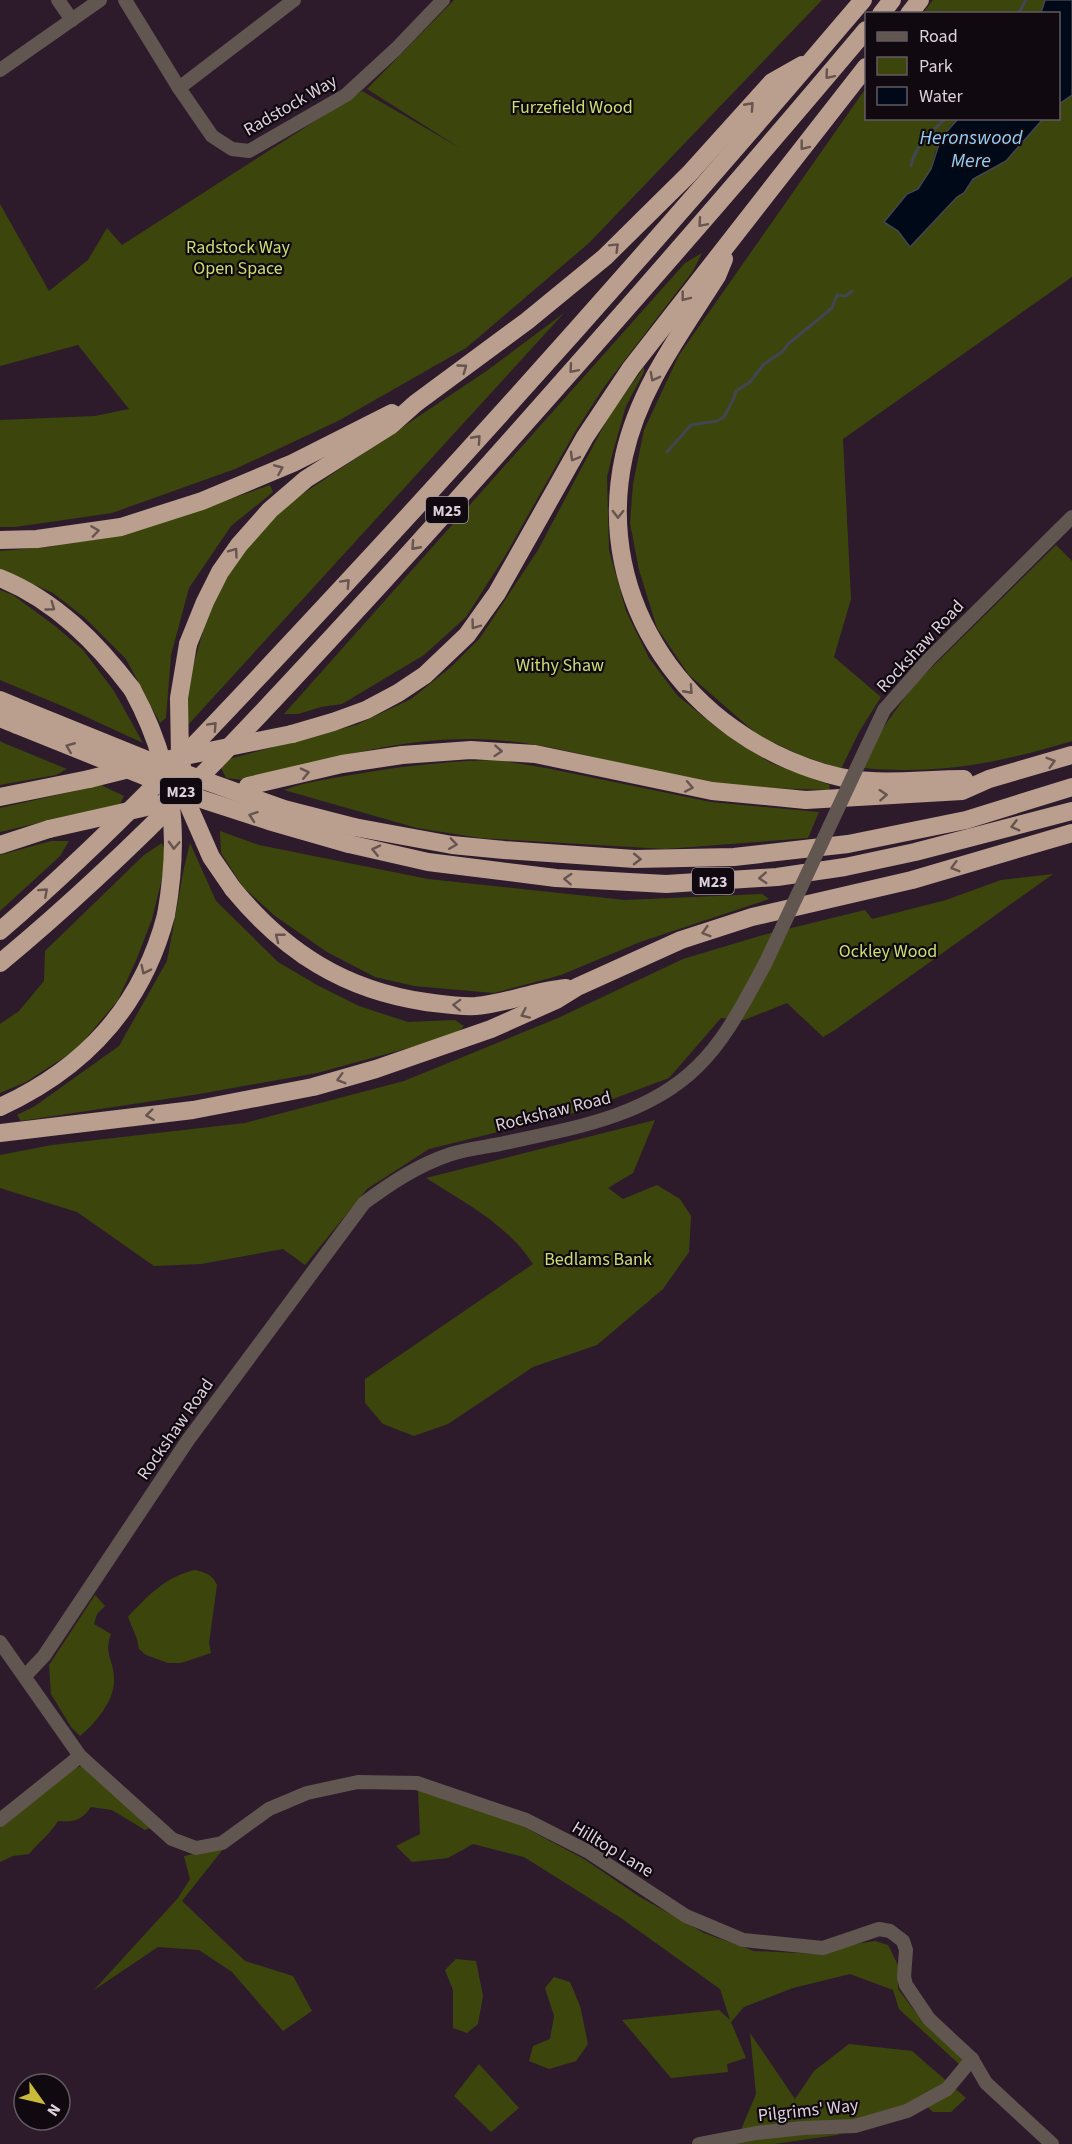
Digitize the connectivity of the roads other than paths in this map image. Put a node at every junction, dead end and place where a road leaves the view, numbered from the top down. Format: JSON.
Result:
{"nodes":[{"id":1,"x":58,"y":0,"type":"edge"},
{"id":2,"x":100,"y":0,"type":"edge"},
{"id":3,"x":125,"y":0,"type":"edge"},
{"id":4,"x":294,"y":0,"type":"edge"},
{"id":5,"x":443,"y":0,"type":"edge"},
{"id":6,"x":864,"y":0,"type":"edge"},
{"id":7,"x":892,"y":0,"type":"edge"},
{"id":8,"x":920,"y":0,"type":"edge"},
{"id":9,"x":883,"y":12,"type":"edge"},
{"id":10,"x":911,"y":12,"type":"edge"},
{"id":11,"x":72,"y":20,"type":"junction"},
{"id":12,"x":865,"y":32,"type":"edge"},
{"id":13,"x":814,"y":58,"type":"junction"},
{"id":14,"x":0,"y":70,"type":"edge"},
{"id":15,"x":865,"y":70,"type":"edge"},
{"id":16,"x":179,"y":88,"type":"junction"},
{"id":17,"x":734,"y":235,"type":"junction"},
{"id":18,"x":416,"y":403,"type":"junction"},
{"id":19,"x":1072,"y":517,"type":"edge"},
{"id":20,"x":0,"y":540,"type":"edge"},
{"id":21,"x":0,"y":578,"type":"edge"},
{"id":22,"x":0,"y":700,"type":"edge"},
{"id":23,"x":21,"y":717,"type":"junction"},
{"id":24,"x":0,"y":718,"type":"edge"},
{"id":25,"x":1072,"y":755,"type":"edge"},
{"id":26,"x":990,"y":778,"type":"junction"},
{"id":27,"x":1072,"y":787,"type":"edge"},
{"id":28,"x":0,"y":797,"type":"edge"},
{"id":29,"x":1072,"y":811,"type":"edge"},
{"id":30,"x":1072,"y":833,"type":"edge"},
{"id":31,"x":351,"y":835,"type":"junction"},
{"id":32,"x":0,"y":845,"type":"edge"},
{"id":33,"x":0,"y":931,"type":"edge"},
{"id":34,"x":0,"y":963,"type":"edge"},
{"id":35,"x":577,"y":987,"type":"junction"},
{"id":36,"x":0,"y":1107,"type":"edge"},
{"id":37,"x":0,"y":1133,"type":"edge"},
{"id":38,"x":0,"y":1642,"type":"edge"},
{"id":39,"x":25,"y":1676,"type":"junction"},
{"id":40,"x":80,"y":1756,"type":"junction"},
{"id":41,"x":0,"y":1820,"type":"edge"},
{"id":42,"x":976,"y":2065,"type":"junction"},
{"id":43,"x":699,"y":2144,"type":"edge"},
{"id":44,"x":1052,"y":2144,"type":"edge"}],
"edges":[{"from":1,"to":11,"type":"street"},
{"from":2,"to":11,"type":"street"},
{"from":3,"to":16,"type":"street","name":"Radstock Way"},
{"from":4,"to":16,"type":"street"},
{"from":5,"to":16,"type":"street","name":"Radstock Way"},
{"from":6,"to":13,"type":"highway","number":"M25"},
{"from":7,"to":9,"type":"highway"},
{"from":8,"to":10,"type":"highway"},
{"from":11,"to":14,"type":"street"},
{"from":12,"to":34,"type":"highway","number":"M25","one_way":true},
{"from":18,"to":13,"type":"highway","one_way":true},
{"from":33,"to":13,"type":"highway","number":"M25","one_way":true},
{"from":15,"to":17,"type":"highway","one_way":true},
{"from":17,"to":26,"type":"highway","one_way":true},
{"from":17,"to":28,"type":"highway","one_way":true,"bridge":true},
{"from":20,"to":18,"type":"highway","one_way":true},
{"from":35,"to":18,"type":"highway","one_way":true,"bridge":true},
{"from":19,"to":39,"type":"street","name":"Rockshaw Road","bridge":true},
{"from":21,"to":36,"type":"highway","one_way":true,"bridge":true},
{"from":22,"to":23,"type":"highway","number":"M23"},
{"from":23,"to":24,"type":"highway","number":"M23"},
{"from":23,"to":31,"type":"highway","number":"M23","bridge":true},
{"from":26,"to":25,"type":"highway","one_way":true},
{"from":32,"to":26,"type":"highway","one_way":true,"bridge":true},
{"from":31,"to":27,"type":"highway","number":"M23","one_way":true},
{"from":29,"to":31,"type":"highway","number":"M23","one_way":true},
{"from":30,"to":35,"type":"highway","one_way":true},
{"from":35,"to":37,"type":"highway","one_way":true},
{"from":38,"to":39,"type":"street","name":"Hilltop Lane"},
{"from":39,"to":40,"type":"street","name":"Hilltop Lane"},
{"from":40,"to":41,"type":"street"},
{"from":40,"to":42,"type":"street","name":"Hilltop Lane"},
{"from":42,"to":43,"type":"street","name":"Pilgrims' Way"},
{"from":42,"to":44,"type":"street","name":"Hilltop Lane"}]}
